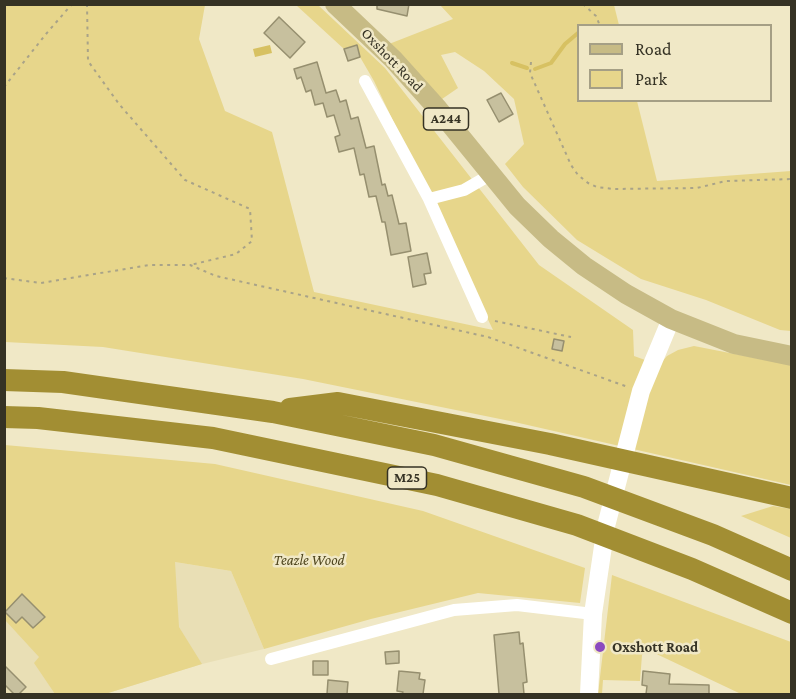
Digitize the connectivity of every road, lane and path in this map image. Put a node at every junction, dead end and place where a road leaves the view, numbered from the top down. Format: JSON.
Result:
{"nodes":[{"id":1,"x":72,"y":4,"type":"edge"},
{"id":2,"x":87,"y":4,"type":"edge"},
{"id":3,"x":335,"y":4,"type":"edge"},
{"id":4,"x":583,"y":4,"type":"edge"},
{"id":5,"x":599,"y":24,"type":"edge"},
{"id":6,"x":531,"y":62,"type":"dead end"},
{"id":7,"x":365,"y":81,"type":"dead end"},
{"id":8,"x":4,"y":87,"type":"edge"},
{"id":9,"x":490,"y":175,"type":"junction"},
{"id":10,"x":792,"y":178,"type":"edge"},
{"id":11,"x":429,"y":199,"type":"junction"},
{"id":12,"x":190,"y":265,"type":"junction"},
{"id":13,"x":4,"y":278,"type":"edge"},
{"id":14,"x":482,"y":317,"type":"joint"},
{"id":15,"x":671,"y":319,"type":"junction"},
{"id":16,"x":571,"y":337,"type":"dead end"},
{"id":17,"x":792,"y":356,"type":"edge"},
{"id":18,"x":4,"y":380,"type":"edge"},
{"id":19,"x":640,"y":395,"type":"junction"},
{"id":20,"x":273,"y":412,"type":"junction"},
{"id":21,"x":4,"y":417,"type":"edge"},
{"id":22,"x":792,"y":498,"type":"edge"},
{"id":23,"x":792,"y":570,"type":"edge"},
{"id":24,"x":792,"y":613,"type":"edge"},
{"id":25,"x":593,"y":614,"type":"junction"},
{"id":26,"x":271,"y":659,"type":"dead end"},
{"id":27,"x":589,"y":694,"type":"edge"}],
"edges":[{"from":1,"to":8,"type":"path"},
{"from":2,"to":12,"type":"path"},
{"from":3,"to":9,"type":"main road","name":"Oxshott Road","number":"A244"},
{"from":4,"to":5,"type":"path"},
{"from":6,"to":10,"type":"path"},
{"from":7,"to":11,"type":"street"},
{"from":9,"to":11,"type":"street"},
{"from":9,"to":15,"type":"main road","name":"Oxshott Road","number":"A244"},
{"from":11,"to":14,"type":"street"},
{"from":12,"to":13,"type":"path"},
{"from":12,"to":19,"type":"path"},
{"from":14,"to":16,"type":"path"},
{"from":15,"to":17,"type":"main road","name":"Oxshott Road","number":"A244"},
{"from":15,"to":19,"type":"main road"},
{"from":18,"to":20,"type":"highway"},
{"from":19,"to":25,"type":"main road"},
{"from":20,"to":22,"type":"highway"},
{"from":20,"to":23,"type":"highway"},
{"from":21,"to":24,"type":"highway","number":"M25"},
{"from":25,"to":26,"type":"street"},
{"from":25,"to":27,"type":"main road"}]}
